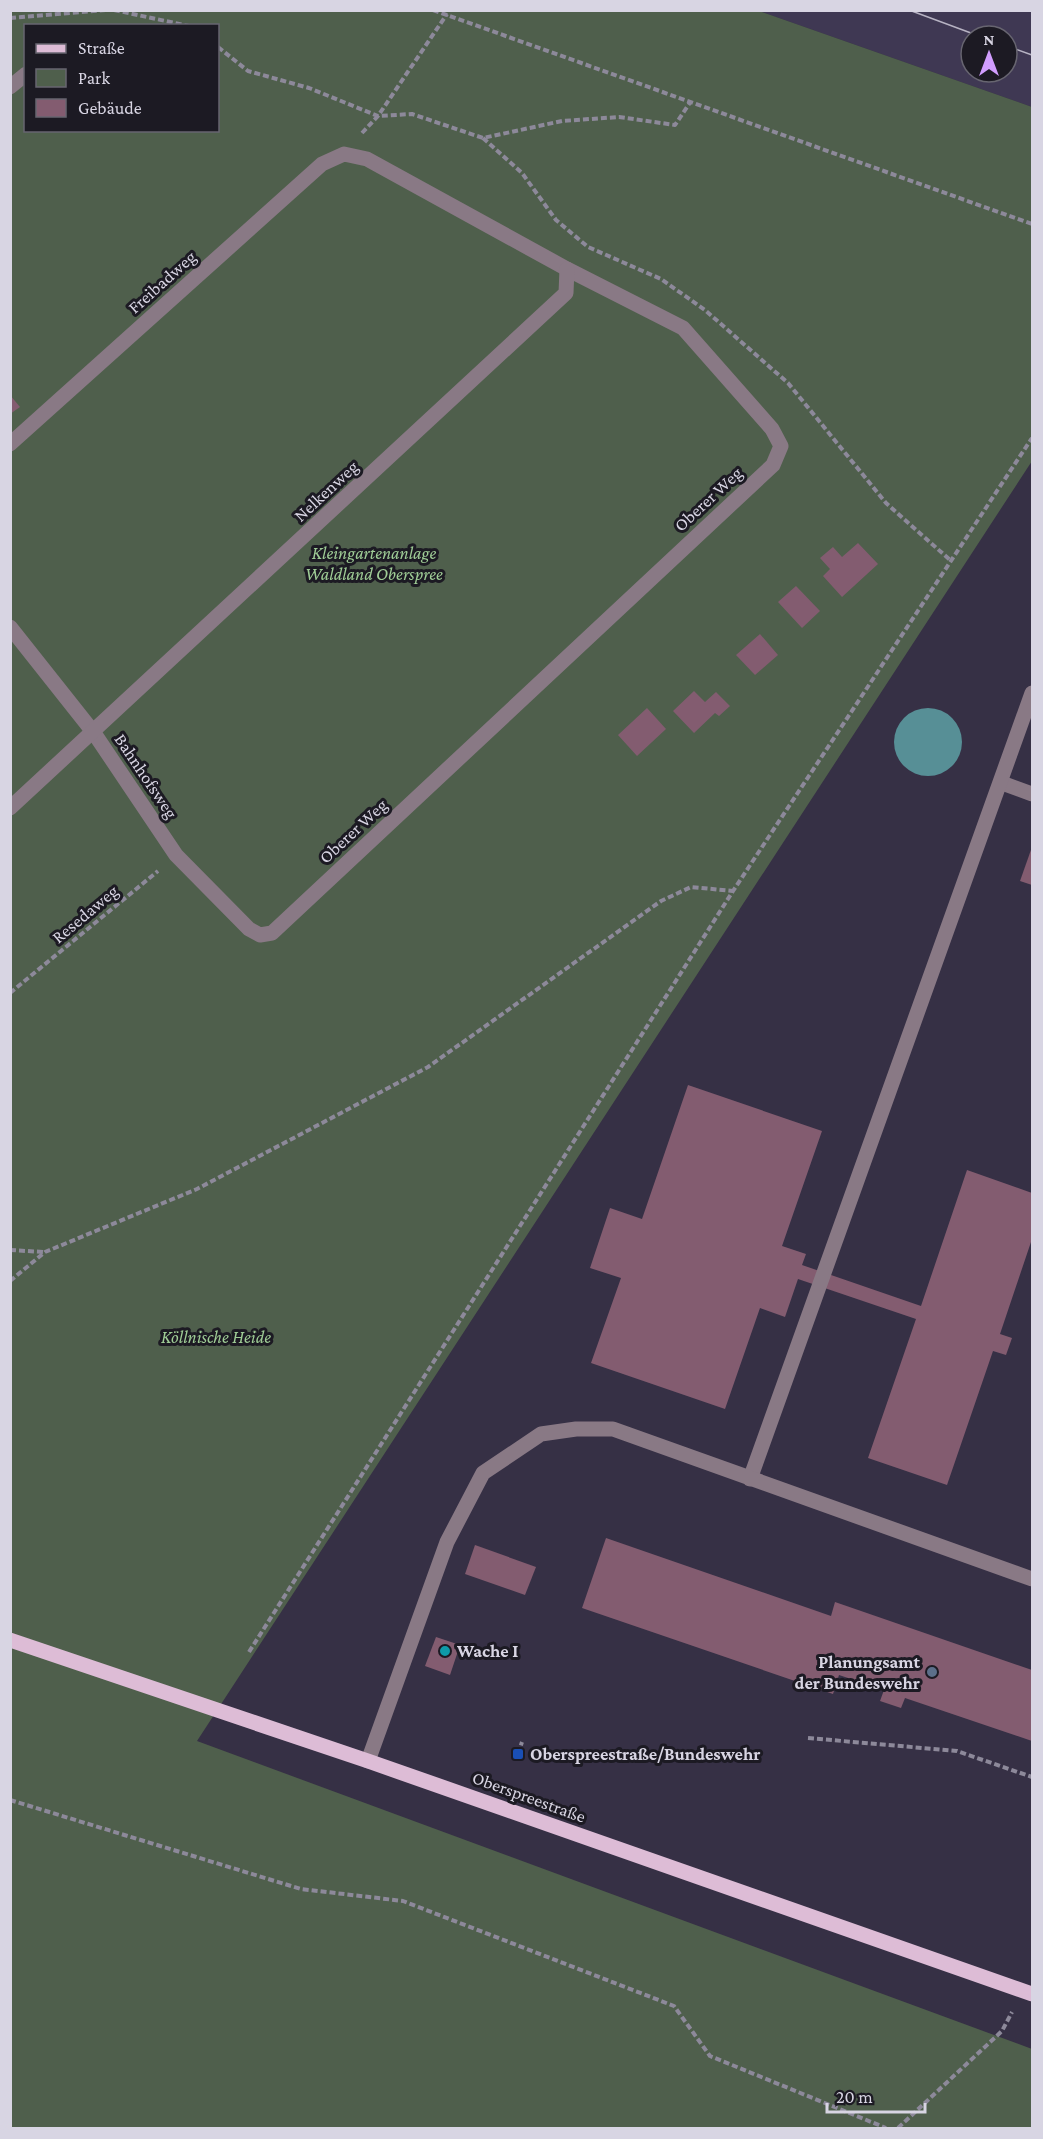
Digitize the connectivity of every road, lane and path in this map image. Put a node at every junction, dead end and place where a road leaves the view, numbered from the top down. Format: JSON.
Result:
{"nodes":[{"id":1,"x":107,"y":10,"type":"edge"},
{"id":2,"x":114,"y":10,"type":"edge"},
{"id":3,"x":433,"y":10,"type":"edge"},
{"id":4,"x":447,"y":14,"type":"junction"},
{"id":5,"x":10,"y":18,"type":"edge"},
{"id":6,"x":180,"y":24,"type":"edge"},
{"id":7,"x":219,"y":48,"type":"edge"},
{"id":8,"x":24,"y":76,"type":"edge"},
{"id":9,"x":10,"y":87,"type":"edge"},
{"id":10,"x":691,"y":101,"type":"junction"},
{"id":11,"x":378,"y":116,"type":"junction"},
{"id":12,"x":344,"y":154,"type":"joint"},
{"id":13,"x":1032,"y":224,"type":"edge"},
{"id":14,"x":567,"y":269,"type":"junction"},
{"id":15,"x":1032,"y":438,"type":"edge"},
{"id":16,"x":10,"y":444,"type":"edge"},
{"id":17,"x":10,"y":627,"type":"edge"},
{"id":18,"x":1032,"y":693,"type":"edge"},
{"id":19,"x":94,"y":733,"type":"junction"},
{"id":20,"x":1002,"y":783,"type":"junction"},
{"id":21,"x":1032,"y":794,"type":"edge"},
{"id":22,"x":10,"y":808,"type":"edge"},
{"id":23,"x":177,"y":855,"type":"junction"},
{"id":24,"x":732,"y":891,"type":"junction"},
{"id":25,"x":260,"y":935,"type":"joint"},
{"id":26,"x":10,"y":993,"type":"edge"},
{"id":27,"x":10,"y":1250,"type":"edge"},
{"id":28,"x":45,"y":1252,"type":"junction"},
{"id":29,"x":10,"y":1281,"type":"edge"},
{"id":30,"x":750,"y":1479,"type":"junction"},
{"id":31,"x":1032,"y":1579,"type":"edge"},
{"id":32,"x":10,"y":1640,"type":"edge"},
{"id":33,"x":249,"y":1652,"type":"dead end"},
{"id":34,"x":808,"y":1738,"type":"dead end"},
{"id":35,"x":522,"y":1742,"type":"dead end"},
{"id":36,"x":518,"y":1754,"type":"dead end"},
{"id":37,"x":368,"y":1761,"type":"junction"},
{"id":38,"x":1032,"y":1777,"type":"edge"},
{"id":39,"x":10,"y":1800,"type":"edge"},
{"id":40,"x":1027,"y":1992,"type":"edge"},
{"id":41,"x":886,"y":2128,"type":"edge"},
{"id":42,"x":898,"y":2128,"type":"edge"}],
"edges":[{"from":1,"to":5,"type":"path"},
{"from":2,"to":6,"type":"path"},
{"from":3,"to":4,"type":"path"},
{"from":4,"to":10,"type":"path"},
{"from":4,"to":11,"type":"path"},
{"from":7,"to":11,"type":"path"},
{"from":8,"to":9,"type":"lane"},
{"from":10,"to":11,"type":"path"},
{"from":10,"to":13,"type":"path"},
{"from":12,"to":14,"type":"lane","name":"Oberer Weg"},
{"from":12,"to":16,"type":"lane","name":"Freibadweg"},
{"from":14,"to":19,"type":"lane","name":"Nelkenweg"},
{"from":14,"to":25,"type":"lane","name":"Oberer Weg"},
{"from":15,"to":24,"type":"path"},
{"from":17,"to":19,"type":"lane","name":"Bahnhofsweg"},
{"from":18,"to":20,"type":"lane"},
{"from":19,"to":22,"type":"lane","name":"Nelkenweg"},
{"from":19,"to":23,"type":"lane","name":"Bahnhofsweg"},
{"from":20,"to":21,"type":"lane"},
{"from":20,"to":30,"type":"lane"},
{"from":23,"to":25,"type":"lane","name":"Bahnhofsweg"},
{"from":23,"to":26,"type":"path","name":"Resedaweg"},
{"from":24,"to":28,"type":"path"},
{"from":24,"to":33,"type":"path"},
{"from":27,"to":28,"type":"path"},
{"from":28,"to":29,"type":"path"},
{"from":30,"to":31,"type":"lane"},
{"from":30,"to":37,"type":"lane"},
{"from":32,"to":37,"type":"main road","name":"Oberspreestraße"},
{"from":34,"to":38,"type":"path"},
{"from":35,"to":36,"type":"path"},
{"from":37,"to":40,"type":"main road","name":"Oberspreestraße"},
{"from":39,"to":41,"type":"path"},
{"from":40,"to":42,"type":"path"}]}
